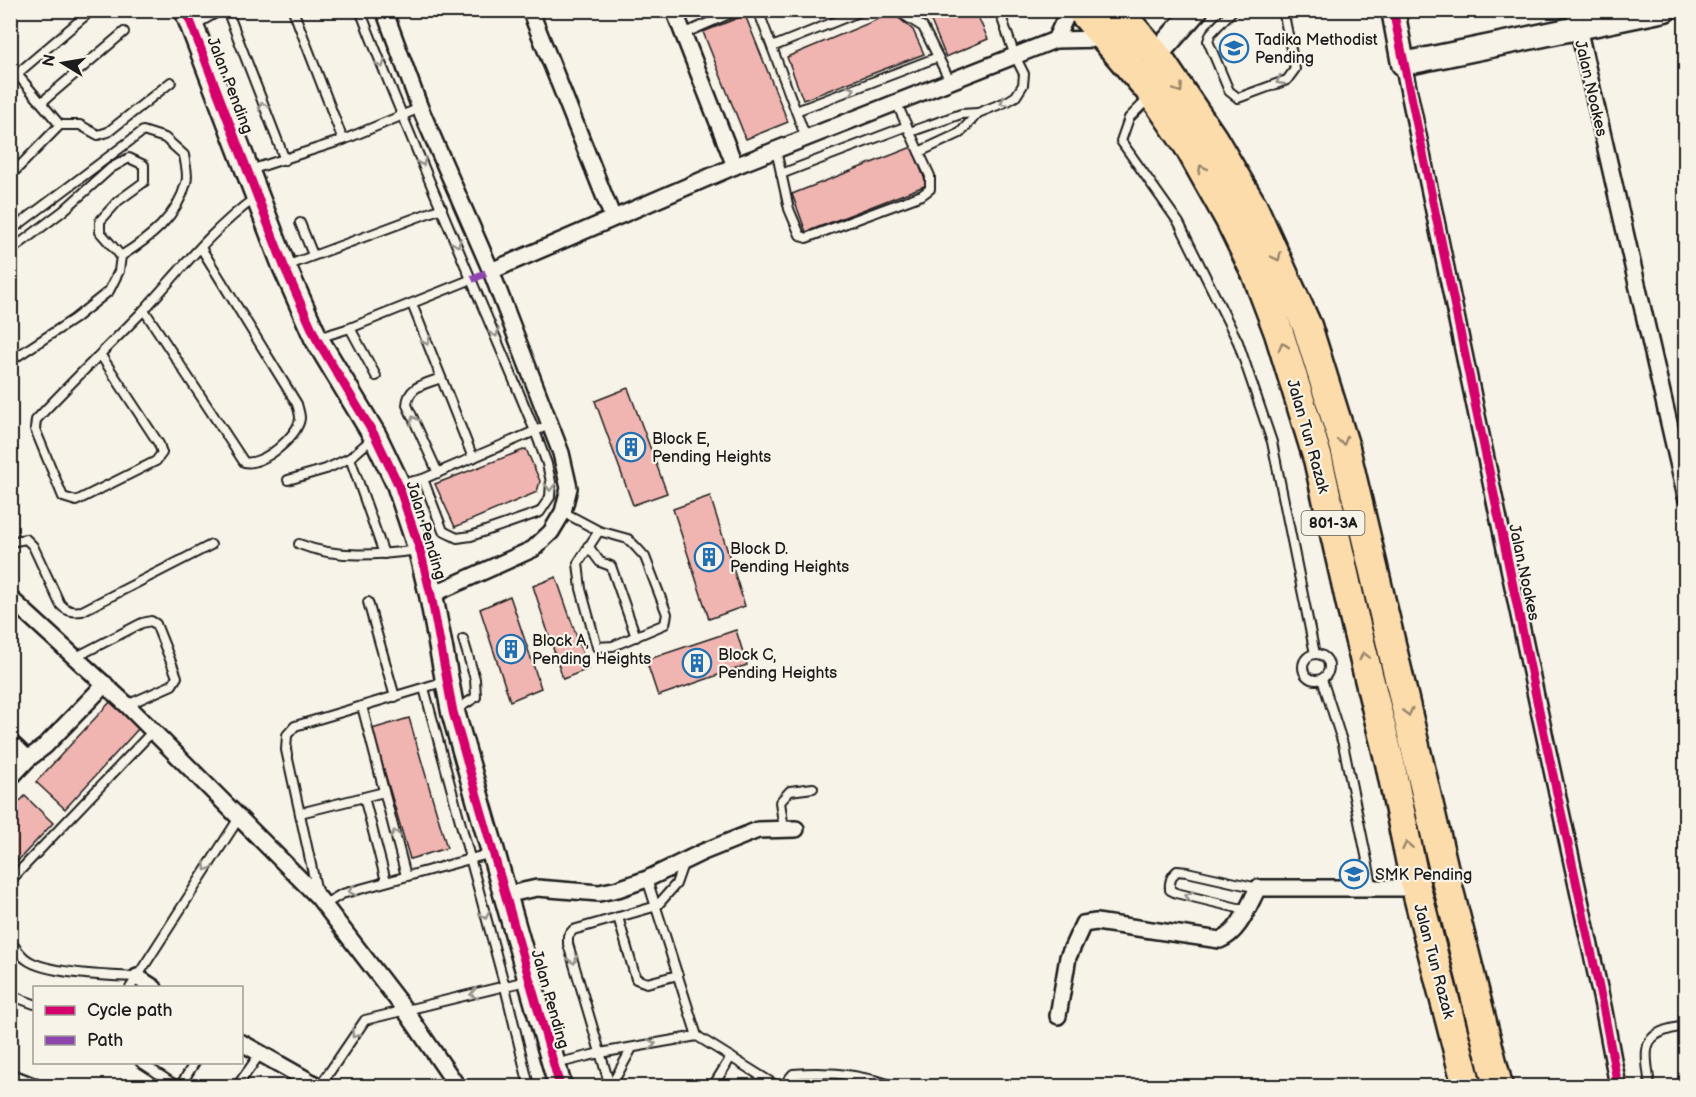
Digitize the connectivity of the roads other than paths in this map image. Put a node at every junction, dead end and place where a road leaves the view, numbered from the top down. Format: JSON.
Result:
{"nodes":[{"id":1,"x":92,"y":10,"type":"edge"},
{"id":2,"x":221,"y":10,"type":"edge"},
{"id":3,"x":226,"y":10,"type":"edge"},
{"id":4,"x":294,"y":10,"type":"edge"},
{"id":5,"x":360,"y":10,"type":"edge"},
{"id":6,"x":384,"y":10,"type":"edge"},
{"id":7,"x":530,"y":10,"type":"edge"},
{"id":8,"x":674,"y":10,"type":"edge"},
{"id":9,"x":738,"y":10,"type":"edge"},
{"id":10,"x":758,"y":10,"type":"edge"},
{"id":11,"x":864,"y":10,"type":"edge"},
{"id":12,"x":896,"y":10,"type":"edge"},
{"id":13,"x":999,"y":10,"type":"edge"},
{"id":14,"x":1069,"y":10,"type":"edge"},
{"id":15,"x":1081,"y":10,"type":"edge"},
{"id":16,"x":1117,"y":10,"type":"edge"},
{"id":17,"x":1196,"y":10,"type":"edge"},
{"id":18,"x":1233,"y":10,"type":"edge"},
{"id":19,"x":1283,"y":10,"type":"edge"},
{"id":20,"x":1393,"y":10,"type":"edge"},
{"id":21,"x":1665,"y":10,"type":"edge"},
{"id":22,"x":189,"y":19,"type":"edge"},
{"id":23,"x":1576,"y":20,"type":"edge"},
{"id":24,"x":124,"y":32,"type":"dead end"},
{"id":25,"x":683,"y":34,"type":"junction"},
{"id":26,"x":1106,"y":39,"type":"junction"},
{"id":27,"x":1055,"y":40,"type":"junction"},
{"id":28,"x":772,"y":47,"type":"junction"},
{"id":29,"x":1156,"y":55,"type":"junction"},
{"id":30,"x":1015,"y":56,"type":"junction"},
{"id":31,"x":938,"y":57,"type":"junction"},
{"id":32,"x":1403,"y":64,"type":"junction"},
{"id":33,"x":10,"y":66,"type":"edge"},
{"id":34,"x":18,"y":73,"type":"junction"},
{"id":35,"x":950,"y":81,"type":"junction"},
{"id":36,"x":171,"y":82,"type":"dead end"},
{"id":37,"x":1153,"y":94,"type":"junction"},
{"id":38,"x":42,"y":102,"type":"junction"},
{"id":39,"x":896,"y":102,"type":"junction"},
{"id":40,"x":420,"y":108,"type":"junction"},
{"id":41,"x":796,"y":111,"type":"junction"},
{"id":42,"x":978,"y":113,"type":"junction"},
{"id":43,"x":401,"y":117,"type":"junction"},
{"id":44,"x":60,"y":125,"type":"junction"},
{"id":45,"x":908,"y":129,"type":"junction"},
{"id":46,"x":806,"y":138,"type":"junction"},
{"id":47,"x":343,"y":140,"type":"junction"},
{"id":48,"x":776,"y":150,"type":"junction"},
{"id":49,"x":920,"y":152,"type":"junction"},
{"id":50,"x":285,"y":160,"type":"junction"},
{"id":51,"x":735,"y":166,"type":"junction"},
{"id":52,"x":249,"y":171,"type":"junction"},
{"id":53,"x":781,"y":174,"type":"junction"},
{"id":54,"x":10,"y":176,"type":"edge"},
{"id":55,"x":258,"y":196,"type":"junction"},
{"id":56,"x":442,"y":208,"type":"junction"},
{"id":57,"x":613,"y":218,"type":"junction"},
{"id":58,"x":300,"y":223,"type":"dead end"},
{"id":59,"x":10,"y":231,"type":"edge"},
{"id":60,"x":201,"y":248,"type":"junction"},
{"id":61,"x":10,"y":250,"type":"edge"},
{"id":62,"x":313,"y":255,"type":"junction"},
{"id":63,"x":122,"y":256,"type":"junction"},
{"id":64,"x":284,"y":266,"type":"junction"},
{"id":65,"x":491,"y":271,"type":"junction"},
{"id":66,"x":472,"y":279,"type":"junction"},
{"id":67,"x":412,"y":304,"type":"junction"},
{"id":68,"x":144,"y":310,"type":"junction"},
{"id":69,"x":350,"y":328,"type":"junction"},
{"id":70,"x":316,"y":338,"type":"junction"},
{"id":71,"x":100,"y":354,"type":"junction"},
{"id":72,"x":10,"y":361,"type":"edge"},
{"id":73,"x":376,"y":376,"type":"dead end"},
{"id":74,"x":441,"y":378,"type":"junction"},
{"id":75,"x":542,"y":428,"type":"junction"},
{"id":76,"x":375,"y":436,"type":"junction"},
{"id":77,"x":350,"y":458,"type":"junction"},
{"id":78,"x":472,"y":458,"type":"junction"},
{"id":79,"x":438,"y":473,"type":"junction"},
{"id":80,"x":423,"y":479,"type":"junction"},
{"id":81,"x":288,"y":480,"type":"dead end"},
{"id":82,"x":398,"y":484,"type":"junction"},
{"id":83,"x":1686,"y":497,"type":"edge"},
{"id":84,"x":563,"y":512,"type":"junction"},
{"id":85,"x":599,"y":531,"type":"junction"},
{"id":86,"x":10,"y":542,"type":"edge"},
{"id":87,"x":298,"y":544,"type":"dead end"},
{"id":88,"x":211,"y":545,"type":"dead end"},
{"id":89,"x":588,"y":546,"type":"junction"},
{"id":90,"x":420,"y":550,"type":"junction"},
{"id":91,"x":384,"y":554,"type":"junction"},
{"id":92,"x":431,"y":595,"type":"junction"},
{"id":93,"x":10,"y":598,"type":"edge"},
{"id":94,"x":368,"y":602,"type":"dead end"},
{"id":95,"x":636,"y":637,"type":"junction"},
{"id":96,"x":463,"y":639,"type":"dead end"},
{"id":97,"x":1315,"y":654,"type":"junction"},
{"id":98,"x":76,"y":657,"type":"junction"},
{"id":99,"x":1322,"y":678,"type":"junction"},
{"id":100,"x":105,"y":684,"type":"junction"},
{"id":101,"x":435,"y":685,"type":"junction"},
{"id":102,"x":395,"y":697,"type":"junction"},
{"id":103,"x":127,"y":705,"type":"junction"},
{"id":104,"x":362,"y":706,"type":"junction"},
{"id":105,"x":453,"y":712,"type":"junction"},
{"id":106,"x":153,"y":731,"type":"junction"},
{"id":107,"x":10,"y":742,"type":"edge"},
{"id":108,"x":28,"y":759,"type":"junction"},
{"id":109,"x":10,"y":778,"type":"edge"},
{"id":110,"x":813,"y":788,"type":"dead end"},
{"id":111,"x":384,"y":792,"type":"junction"},
{"id":112,"x":364,"y":797,"type":"junction"},
{"id":113,"x":300,"y":813,"type":"junction"},
{"id":114,"x":239,"y":818,"type":"junction"},
{"id":115,"x":790,"y":829,"type":"joint"},
{"id":116,"x":492,"y":853,"type":"junction"},
{"id":117,"x":469,"y":859,"type":"junction"},
{"id":118,"x":684,"y":861,"type":"junction"},
{"id":119,"x":406,"y":876,"type":"junction"},
{"id":120,"x":647,"y":879,"type":"junction"},
{"id":121,"x":10,"y":881,"type":"edge"},
{"id":122,"x":386,"y":881,"type":"junction"},
{"id":123,"x":1258,"y":888,"type":"junction"},
{"id":124,"x":1416,"y":888,"type":"junction"},
{"id":125,"x":1373,"y":889,"type":"junction"},
{"id":126,"x":505,"y":895,"type":"junction"},
{"id":127,"x":321,"y":900,"type":"junction"},
{"id":128,"x":657,"y":906,"type":"junction"},
{"id":129,"x":1246,"y":910,"type":"junction"},
{"id":130,"x":618,"y":918,"type":"junction"},
{"id":131,"x":10,"y":941,"type":"edge"},
{"id":132,"x":678,"y":975,"type":"junction"},
{"id":133,"x":531,"y":980,"type":"junction"},
{"id":134,"x":134,"y":982,"type":"edge"},
{"id":135,"x":150,"y":986,"type":"edge"},
{"id":136,"x":505,"y":987,"type":"junction"},
{"id":137,"x":10,"y":995,"type":"edge"},
{"id":138,"x":33,"y":1004,"type":"edge"},
{"id":139,"x":405,"y":1010,"type":"junction"},
{"id":140,"x":1058,"y":1016,"type":"dead end"},
{"id":141,"x":1686,"y":1026,"type":"edge"},
{"id":142,"x":697,"y":1036,"type":"junction"},
{"id":143,"x":243,"y":1044,"type":"edge"},
{"id":144,"x":632,"y":1048,"type":"junction"},
{"id":145,"x":600,"y":1053,"type":"junction"},
{"id":146,"x":260,"y":1054,"type":"junction"},
{"id":147,"x":731,"y":1057,"type":"junction"},
{"id":148,"x":143,"y":1064,"type":"edge"},
{"id":149,"x":194,"y":1064,"type":"edge"},
{"id":150,"x":554,"y":1064,"type":"junction"},
{"id":151,"x":10,"y":1077,"type":"edge"},
{"id":152,"x":33,"y":1086,"type":"edge"},
{"id":153,"x":178,"y":1086,"type":"edge"},
{"id":154,"x":237,"y":1086,"type":"edge"},
{"id":155,"x":319,"y":1086,"type":"edge"},
{"id":156,"x":457,"y":1086,"type":"edge"},
{"id":157,"x":530,"y":1086,"type":"edge"},
{"id":158,"x":560,"y":1086,"type":"edge"},
{"id":159,"x":610,"y":1086,"type":"edge"},
{"id":160,"x":713,"y":1086,"type":"edge"},
{"id":161,"x":777,"y":1086,"type":"edge"},
{"id":162,"x":783,"y":1086,"type":"edge"},
{"id":163,"x":894,"y":1086,"type":"edge"},
{"id":164,"x":1467,"y":1086,"type":"edge"},
{"id":165,"x":1498,"y":1086,"type":"edge"},
{"id":166,"x":1618,"y":1086,"type":"edge"},
{"id":167,"x":1650,"y":1086,"type":"edge"}],
"edges":[{"from":1,"to":34,"type":"lane"},
{"from":2,"to":22,"type":"lane"},
{"from":50,"to":3,"type":"lane","one_way":true},
{"from":4,"to":47,"type":"lane"},
{"from":5,"to":43,"type":"lane","one_way":true},
{"from":6,"to":40,"type":"street"},
{"from":7,"to":57,"type":"street"},
{"from":8,"to":25,"type":"street"},
{"from":9,"to":25,"type":"lane"},
{"from":10,"to":28,"type":"lane"},
{"from":11,"to":28,"type":"lane"},
{"from":12,"to":31,"type":"lane"},
{"from":13,"to":30,"type":"lane"},
{"from":14,"to":27,"type":"street"},
{"from":15,"to":26,"type":"highway","name":"Jalan Tun Razak","number":"801-3A"},
{"from":16,"to":29,"type":"highway","name":"Jalan Tun Razak"},
{"from":17,"to":29,"type":"street"},
{"from":19,"to":18,"type":"lane","one_way":true},
{"from":20,"to":32,"type":"street"},
{"from":21,"to":23,"type":"street"},
{"from":22,"to":52,"type":"street","name":"Jalan Pending"},
{"from":23,"to":32,"type":"street"},
{"from":23,"to":83,"type":"street","name":"Jalan Noakes"},
{"from":24,"to":38,"type":"lane"},
{"from":25,"to":51,"type":"street"},
{"from":26,"to":27,"type":"street"},
{"from":26,"to":37,"type":"highway","name":"Jalan Tun Razak","number":"801-3A"},
{"from":27,"to":30,"type":"street"},
{"from":28,"to":41,"type":"lane"},
{"from":29,"to":165,"type":"highway","name":"Jalan Tun Razak","one_way":true},
{"from":30,"to":35,"type":"street"},
{"from":30,"to":42,"type":"lane","one_way":true},
{"from":31,"to":35,"type":"lane"},
{"from":41,"to":31,"type":"lane","one_way":true},
{"from":32,"to":166,"type":"street","name":"Jalan Noakes"},
{"from":33,"to":34,"type":"lane"},
{"from":34,"to":38,"type":"lane"},
{"from":35,"to":39,"type":"street"},
{"from":36,"to":44,"type":"lane"},
{"from":37,"to":97,"type":"lane"},
{"from":124,"to":37,"type":"highway","name":"Jalan Tun Razak","number":"801-3A","one_way":true},
{"from":38,"to":44,"type":"lane"},
{"from":39,"to":45,"type":"lane"},
{"from":39,"to":46,"type":"street"},
{"from":40,"to":43,"type":"lane"},
{"from":40,"to":65,"type":"street"},
{"from":41,"to":46,"type":"lane"},
{"from":42,"to":45,"type":"lane"},
{"from":42,"to":49,"type":"lane"},
{"from":43,"to":47,"type":"lane"},
{"from":43,"to":56,"type":"lane","one_way":true},
{"from":44,"to":54,"type":"lane"},
{"from":45,"to":49,"type":"lane"},
{"from":45,"to":53,"type":"lane"},
{"from":46,"to":48,"type":"street"},
{"from":47,"to":50,"type":"lane"},
{"from":48,"to":51,"type":"street"},
{"from":48,"to":53,"type":"lane"},
{"from":49,"to":53,"type":"lane"},
{"from":50,"to":52,"type":"lane"},
{"from":51,"to":57,"type":"street"},
{"from":52,"to":55,"type":"street","name":"Jalan Pending"},
{"from":55,"to":60,"type":"lane"},
{"from":55,"to":64,"type":"street","name":"Jalan Pending"},
{"from":56,"to":62,"type":"lane"},
{"from":56,"to":66,"type":"lane","one_way":true},
{"from":57,"to":65,"type":"street"},
{"from":58,"to":62,"type":"lane"},
{"from":59,"to":63,"type":"lane"},
{"from":60,"to":68,"type":"lane"},
{"from":60,"to":68,"type":"lane"},
{"from":61,"to":63,"type":"lane"},
{"from":62,"to":64,"type":"lane"},
{"from":63,"to":72,"type":"lane"},
{"from":64,"to":70,"type":"street","name":"Jalan Pending"},
{"from":65,"to":75,"type":"street"},
{"from":66,"to":67,"type":"lane"},
{"from":66,"to":75,"type":"lane","one_way":true},
{"from":67,"to":69,"type":"lane"},
{"from":67,"to":74,"type":"lane","one_way":true},
{"from":68,"to":71,"type":"lane"},
{"from":69,"to":70,"type":"lane"},
{"from":69,"to":73,"type":"lane"},
{"from":70,"to":76,"type":"street","name":"Jalan Pending"},
{"from":71,"to":71,"type":"lane"},
{"from":74,"to":78,"type":"lane"},
{"from":79,"to":74,"type":"lane","one_way":true},
{"from":75,"to":78,"type":"lane"},
{"from":75,"to":80,"type":"lane","one_way":true},
{"from":75,"to":84,"type":"street"},
{"from":76,"to":77,"type":"lane"},
{"from":76,"to":82,"type":"street","name":"Jalan Pending"},
{"from":77,"to":81,"type":"lane"},
{"from":77,"to":91,"type":"lane"},
{"from":78,"to":79,"type":"lane"},
{"from":79,"to":80,"type":"lane"},
{"from":80,"to":82,"type":"lane"},
{"from":82,"to":90,"type":"street","name":"Jalan Pending"},
{"from":84,"to":85,"type":"lane"},
{"from":84,"to":92,"type":"street"},
{"from":85,"to":89,"type":"lane"},
{"from":85,"to":95,"type":"lane"},
{"from":86,"to":88,"type":"lane"},
{"from":87,"to":91,"type":"lane"},
{"from":89,"to":95,"type":"lane"},
{"from":89,"to":95,"type":"lane"},
{"from":90,"to":91,"type":"lane"},
{"from":90,"to":92,"type":"street","name":"Jalan Pending"},
{"from":92,"to":101,"type":"street","name":"Jalan Pending"},
{"from":93,"to":98,"type":"street"},
{"from":94,"to":102,"type":"lane"},
{"from":96,"to":105,"type":"lane"},
{"from":97,"to":99,"type":"lane"},
{"from":97,"to":99,"type":"lane"},
{"from":98,"to":100,"type":"street"},
{"from":98,"to":103,"type":"lane"},
{"from":99,"to":125,"type":"lane"},
{"from":100,"to":103,"type":"street"},
{"from":100,"to":108,"type":"street"},
{"from":101,"to":102,"type":"lane"},
{"from":101,"to":105,"type":"street","name":"Jalan Pending"},
{"from":101,"to":117,"type":"lane"},
{"from":102,"to":104,"type":"lane"},
{"from":103,"to":106,"type":"street"},
{"from":104,"to":111,"type":"lane"},
{"from":104,"to":113,"type":"lane"},
{"from":105,"to":116,"type":"street","name":"Jalan Pending"},
{"from":106,"to":114,"type":"street"},
{"from":106,"to":121,"type":"lane"},
{"from":107,"to":108,"type":"street"},
{"from":108,"to":109,"type":"street"},
{"from":110,"to":115,"type":"lane"},
{"from":111,"to":112,"type":"lane"},
{"from":119,"to":111,"type":"lane","one_way":true},
{"from":112,"to":113,"type":"lane"},
{"from":112,"to":122,"type":"lane"},
{"from":113,"to":127,"type":"lane"},
{"from":114,"to":127,"type":"street"},
{"from":114,"to":134,"type":"lane","one_way":true},
{"from":115,"to":118,"type":"street"},
{"from":116,"to":117,"type":"lane"},
{"from":116,"to":126,"type":"street","name":"Jalan Pending"},
{"from":117,"to":119,"type":"lane"},
{"from":117,"to":136,"type":"lane","one_way":true},
{"from":118,"to":120,"type":"street"},
{"from":118,"to":128,"type":"lane"},
{"from":119,"to":122,"type":"lane"},
{"from":120,"to":126,"type":"street"},
{"from":120,"to":128,"type":"lane"},
{"from":122,"to":127,"type":"lane","one_way":true},
{"from":123,"to":125,"type":"street"},
{"from":123,"to":129,"type":"street"},
{"from":129,"to":123,"type":"lane","one_way":true},
{"from":124,"to":125,"type":"street"},
{"from":124,"to":164,"type":"highway","name":"Jalan Tun Razak","number":"801-3A"},
{"from":126,"to":133,"type":"street","name":"Jalan Pending"},
{"from":127,"to":139,"type":"street"},
{"from":128,"to":130,"type":"lane"},
{"from":128,"to":132,"type":"lane"},
{"from":129,"to":140,"type":"street"},
{"from":130,"to":132,"type":"lane"},
{"from":130,"to":145,"type":"lane","one_way":true},
{"from":131,"to":134,"type":"lane"},
{"from":132,"to":142,"type":"lane"},
{"from":133,"to":136,"type":"lane"},
{"from":133,"to":150,"type":"street","name":"Jalan Pending"},
{"from":134,"to":135,"type":"street"},
{"from":136,"to":139,"type":"lane","one_way":true},
{"from":136,"to":157,"type":"lane"},
{"from":137,"to":138,"type":"lane"},
{"from":139,"to":155,"type":"lane","one_way":true},
{"from":139,"to":156,"type":"street"},
{"from":141,"to":167,"type":"lane"},
{"from":144,"to":142,"type":"lane","one_way":true},
{"from":142,"to":147,"type":"lane"},
{"from":143,"to":146,"type":"street"},
{"from":144,"to":145,"type":"lane"},
{"from":144,"to":159,"type":"lane"},
{"from":145,"to":150,"type":"lane"},
{"from":145,"to":159,"type":"lane"},
{"from":146,"to":154,"type":"lane"},
{"from":146,"to":155,"type":"street"},
{"from":147,"to":160,"type":"lane"},
{"from":147,"to":161,"type":"lane"},
{"from":148,"to":153,"type":"lane"},
{"from":149,"to":153,"type":"lane"},
{"from":150,"to":158,"type":"street","name":"Jalan Pending"},
{"from":151,"to":152,"type":"street"},
{"from":162,"to":163,"type":"lane"}]}
